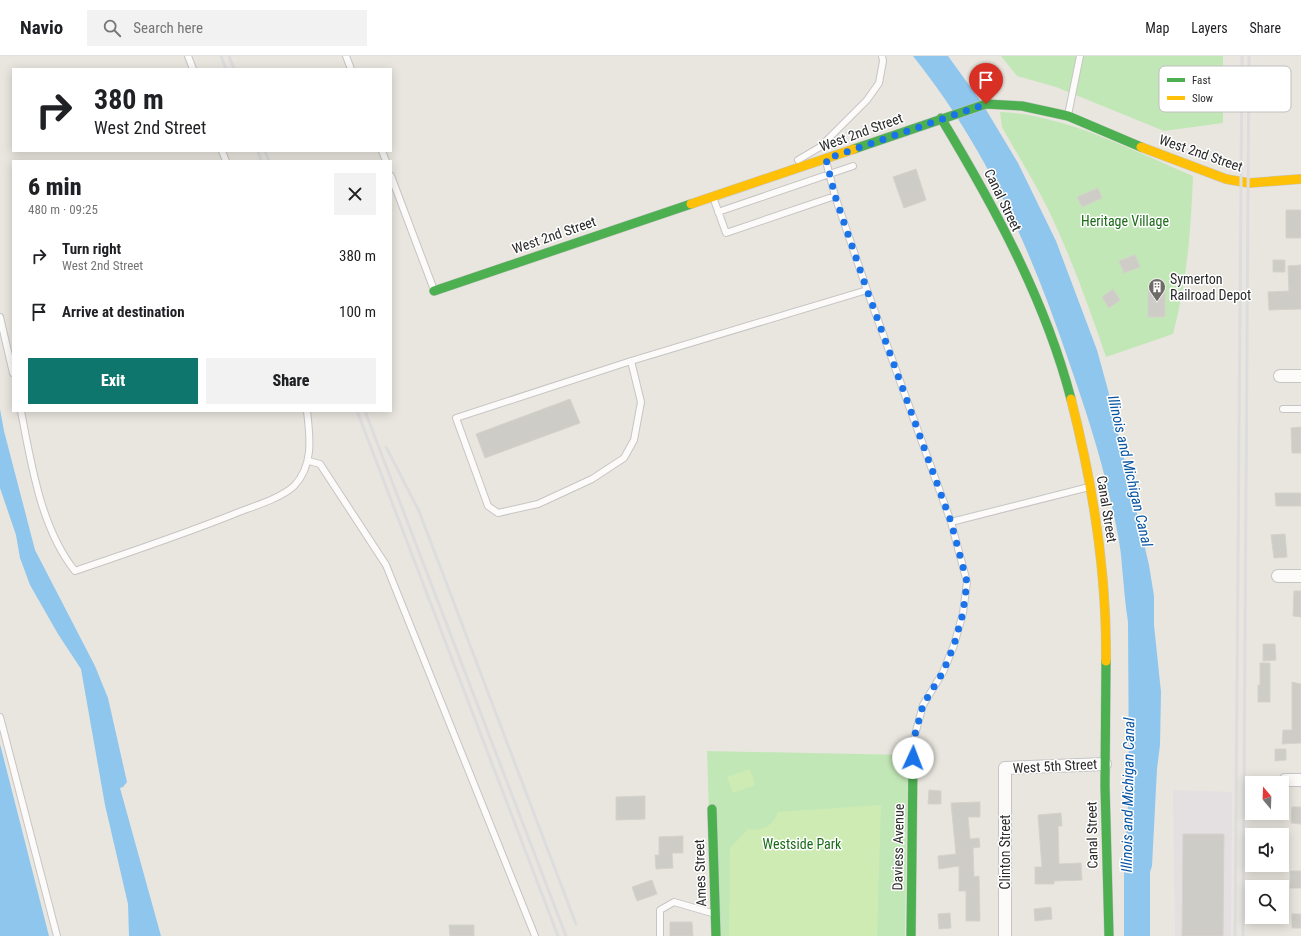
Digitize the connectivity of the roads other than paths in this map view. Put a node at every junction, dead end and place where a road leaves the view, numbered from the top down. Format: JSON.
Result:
{"nodes":[{"id":1,"x":188,"y":56,"type":"edge"},
{"id":2,"x":346,"y":56,"type":"edge"},
{"id":3,"x":882,"y":56,"type":"edge"},
{"id":4,"x":1080,"y":56,"type":"edge"},
{"id":5,"x":193,"y":68,"type":"edge"},
{"id":6,"x":351,"y":68,"type":"edge"},
{"id":7,"x":1068,"y":116,"type":"junction"},
{"id":8,"x":941,"y":118,"type":"junction"},
{"id":9,"x":826,"y":159,"type":"junction"},
{"id":10,"x":853,"y":166,"type":"dead end"},
{"id":11,"x":830,"y":174,"type":"junction"},
{"id":12,"x":766,"y":178,"type":"junction"},
{"id":13,"x":392,"y":179,"type":"edge"},
{"id":14,"x":1301,"y":179,"type":"edge"},
{"id":15,"x":712,"y":196,"type":"junction"},
{"id":16,"x":835,"y":196,"type":"junction"},
{"id":17,"x":718,"y":212,"type":"junction"},
{"id":18,"x":867,"y":290,"type":"junction"},
{"id":19,"x":434,"y":291,"type":"joint"},
{"id":20,"x":0,"y":317,"type":"edge"},
{"id":21,"x":631,"y":361,"type":"junction"},
{"id":22,"x":12,"y":369,"type":"edge"},
{"id":23,"x":1280,"y":376,"type":"dead end"},
{"id":24,"x":1301,"y":376,"type":"edge"},
{"id":25,"x":1283,"y":409,"type":"dead end"},
{"id":26,"x":1301,"y":409,"type":"edge"},
{"id":27,"x":21,"y":412,"type":"edge"},
{"id":28,"x":307,"y":412,"type":"edge"},
{"id":29,"x":309,"y":461,"type":"junction"},
{"id":30,"x":1090,"y":486,"type":"junction"},
{"id":31,"x":951,"y":522,"type":"junction"},
{"id":32,"x":1278,"y":576,"type":"dead end"},
{"id":33,"x":1301,"y":576,"type":"edge"},
{"id":34,"x":0,"y":717,"type":"edge"},
{"id":35,"x":913,"y":758,"type":"joint"},
{"id":36,"x":1105,"y":764,"type":"junction"},
{"id":37,"x":1005,"y":768,"type":"joint"},
{"id":38,"x":1289,"y":780,"type":"edge"},
{"id":39,"x":1301,"y":780,"type":"edge"},
{"id":40,"x":712,"y":809,"type":"dead end"},
{"id":41,"x":716,"y":914,"type":"junction"},
{"id":42,"x":57,"y":936,"type":"edge"},
{"id":43,"x":535,"y":936,"type":"edge"},
{"id":44,"x":660,"y":936,"type":"edge"},
{"id":45,"x":716,"y":936,"type":"edge"},
{"id":46,"x":911,"y":936,"type":"edge"},
{"id":47,"x":1005,"y":936,"type":"edge"},
{"id":48,"x":1108,"y":936,"type":"edge"}],
"edges":[{"from":1,"to":5,"type":"lane"},
{"from":2,"to":6,"type":"lane"},
{"from":3,"to":12,"type":"lane"},
{"from":4,"to":7,"type":"lane"},
{"from":7,"to":8,"type":"street","name":"West 2nd Street"},
{"from":7,"to":14,"type":"street","name":"West 2nd Street"},
{"from":8,"to":9,"type":"street","name":"West 2nd Street"},
{"from":8,"to":30,"type":"street","name":"Canal Street"},
{"from":9,"to":11,"type":"lane"},
{"from":9,"to":12,"type":"street","name":"West 2nd Street"},
{"from":10,"to":11,"type":"lane"},
{"from":11,"to":16,"type":"lane"},
{"from":11,"to":17,"type":"lane"},
{"from":12,"to":15,"type":"street","name":"West 2nd Street"},
{"from":13,"to":19,"type":"lane"},
{"from":15,"to":17,"type":"lane"},
{"from":15,"to":19,"type":"street","name":"West 2nd Street"},
{"from":16,"to":17,"type":"lane"},
{"from":16,"to":18,"type":"lane"},
{"from":18,"to":21,"type":"lane"},
{"from":18,"to":31,"type":"lane"},
{"from":20,"to":22,"type":"lane"},
{"from":21,"to":21,"type":"lane"},
{"from":23,"to":24,"type":"street"},
{"from":25,"to":26,"type":"lane"},
{"from":27,"to":29,"type":"lane"},
{"from":28,"to":29,"type":"lane"},
{"from":29,"to":43,"type":"lane"},
{"from":30,"to":31,"type":"lane"},
{"from":30,"to":36,"type":"street","name":"Canal Street"},
{"from":31,"to":35,"type":"lane"},
{"from":32,"to":33,"type":"street"},
{"from":34,"to":42,"type":"lane"},
{"from":35,"to":46,"type":"street","name":"Daviess Avenue"},
{"from":36,"to":37,"type":"street","name":"West 5th Street"},
{"from":36,"to":48,"type":"street","name":"Canal Street"},
{"from":37,"to":47,"type":"street","name":"Clinton Street"},
{"from":38,"to":39,"type":"street"},
{"from":40,"to":41,"type":"street","name":"Ames Street"},
{"from":41,"to":44,"type":"lane"},
{"from":41,"to":45,"type":"street","name":"Ames Street"}]}
